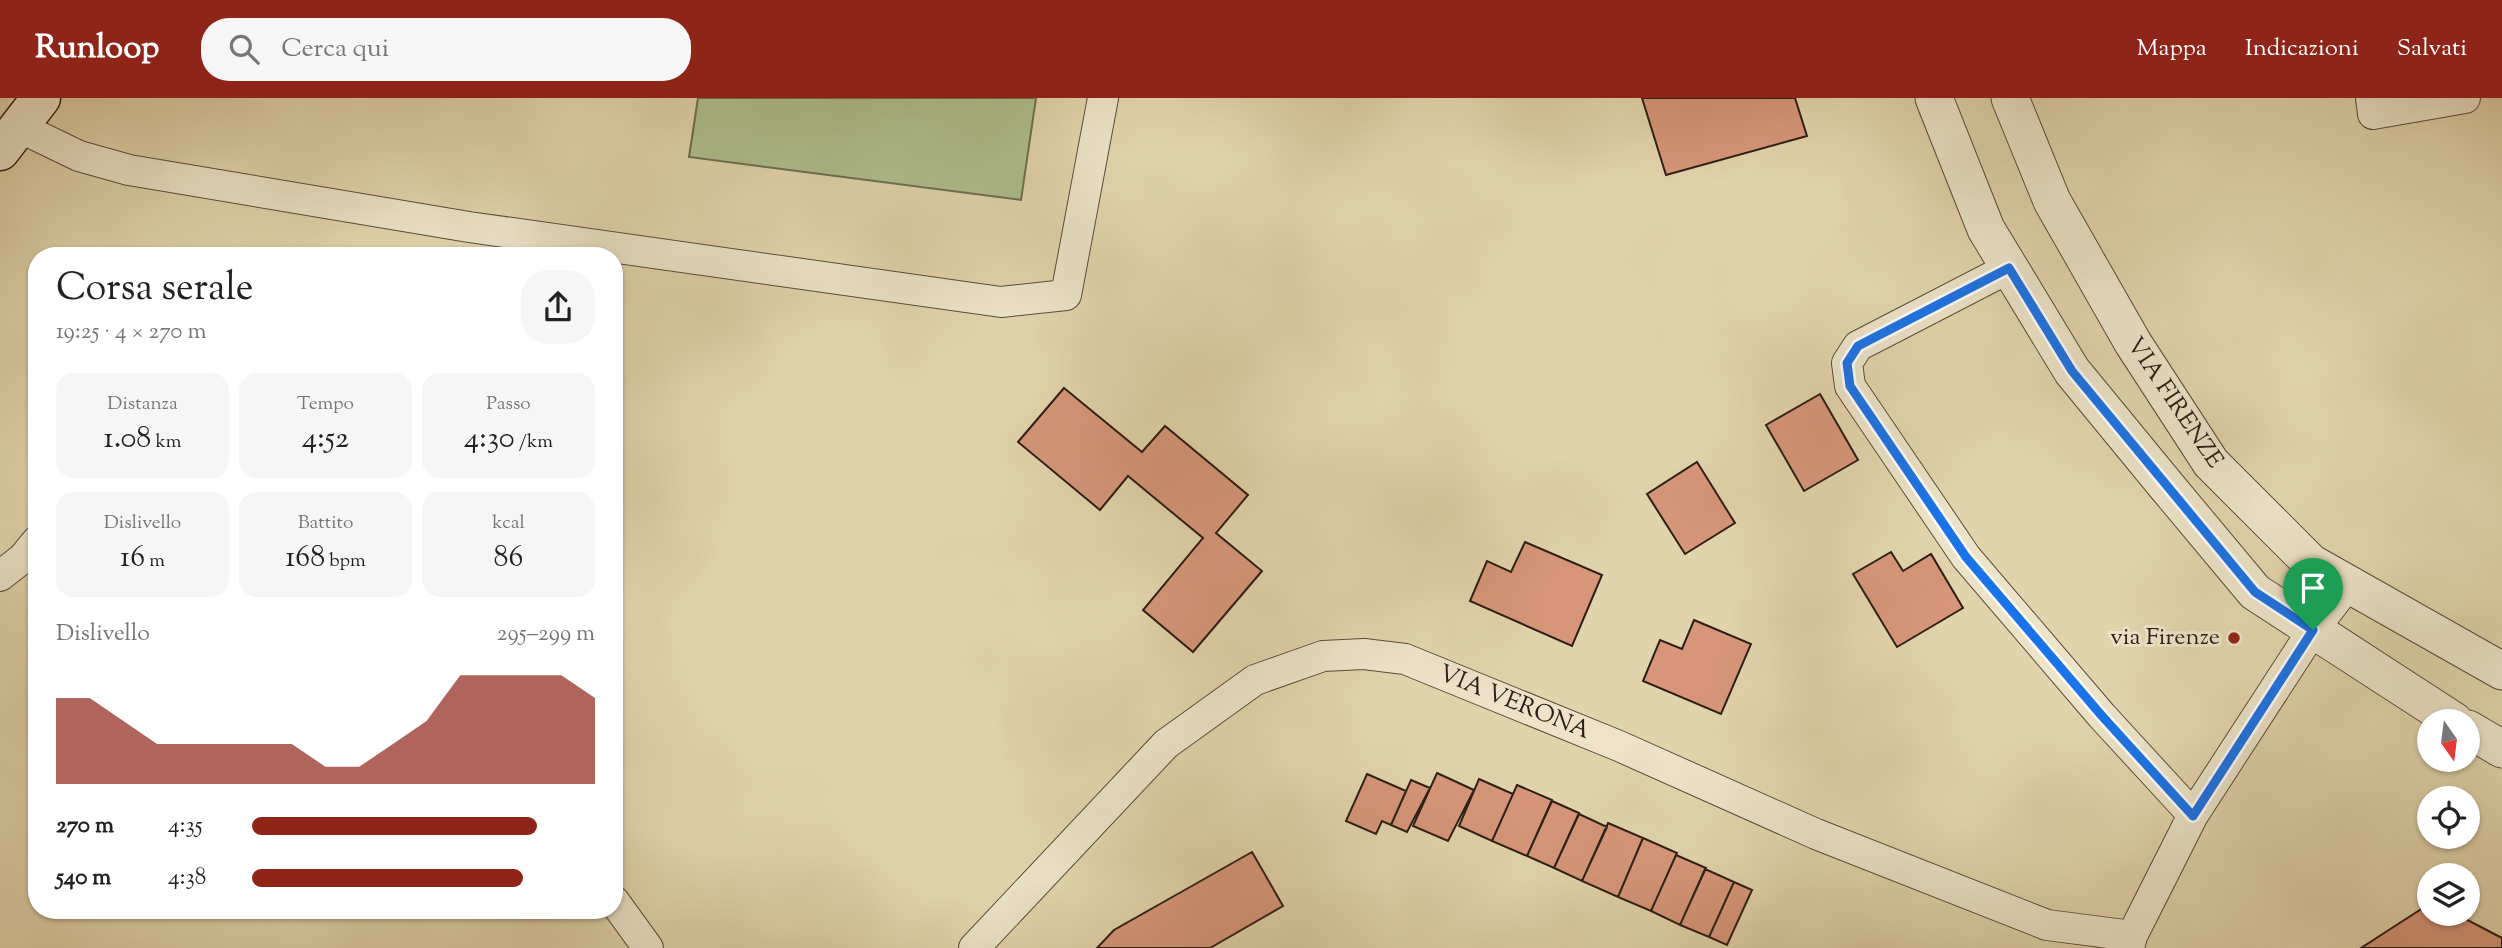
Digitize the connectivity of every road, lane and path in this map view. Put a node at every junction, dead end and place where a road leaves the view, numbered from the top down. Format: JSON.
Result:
{"nodes":[{"id":1,"x":1103,"y":98,"type":"edge"},
{"id":2,"x":1934,"y":98,"type":"edge"},
{"id":3,"x":2010,"y":98,"type":"edge"},
{"id":4,"x":2371,"y":98,"type":"edge"},
{"id":5,"x":2465,"y":98,"type":"edge"},
{"id":6,"x":20,"y":125,"type":"edge"},
{"id":7,"x":611,"y":247,"type":"edge"},
{"id":8,"x":623,"y":249,"type":"edge"},
{"id":9,"x":2009,"y":268,"type":"junction"},
{"id":10,"x":28,"y":552,"type":"edge"},
{"id":11,"x":0,"y":576,"type":"edge"},
{"id":12,"x":2348,"y":585,"type":"junction"},
{"id":13,"x":2313,"y":630,"type":"junction"},
{"id":14,"x":2502,"y":671,"type":"edge"},
{"id":15,"x":2435,"y":709,"type":"edge"},
{"id":16,"x":2480,"y":736,"type":"edge"},
{"id":17,"x":2502,"y":749,"type":"edge"},
{"id":18,"x":2193,"y":816,"type":"junction"},
{"id":19,"x":623,"y":913,"type":"edge"},
{"id":20,"x":2130,"y":942,"type":"edge"},
{"id":21,"x":648,"y":948,"type":"edge"},
{"id":22,"x":974,"y":948,"type":"edge"}],
"edges":[{"from":1,"to":8,"type":"street"},
{"from":2,"to":9,"type":"street"},
{"from":3,"to":12,"type":"street","name":"VIA FIRENZE"},
{"from":4,"to":5,"type":"street"},
{"from":6,"to":7,"type":"street"},
{"from":9,"to":13,"type":"street"},
{"from":9,"to":18,"type":"street"},
{"from":10,"to":11,"type":"street"},
{"from":12,"to":13,"type":"street"},
{"from":12,"to":14,"type":"street","name":"VIA FIRENZE"},
{"from":13,"to":15,"type":"street"},
{"from":13,"to":18,"type":"street"},
{"from":16,"to":17,"type":"street"},
{"from":18,"to":20,"type":"street"},
{"from":19,"to":21,"type":"street"},
{"from":20,"to":22,"type":"street","name":"VIA VERONA"}]}
